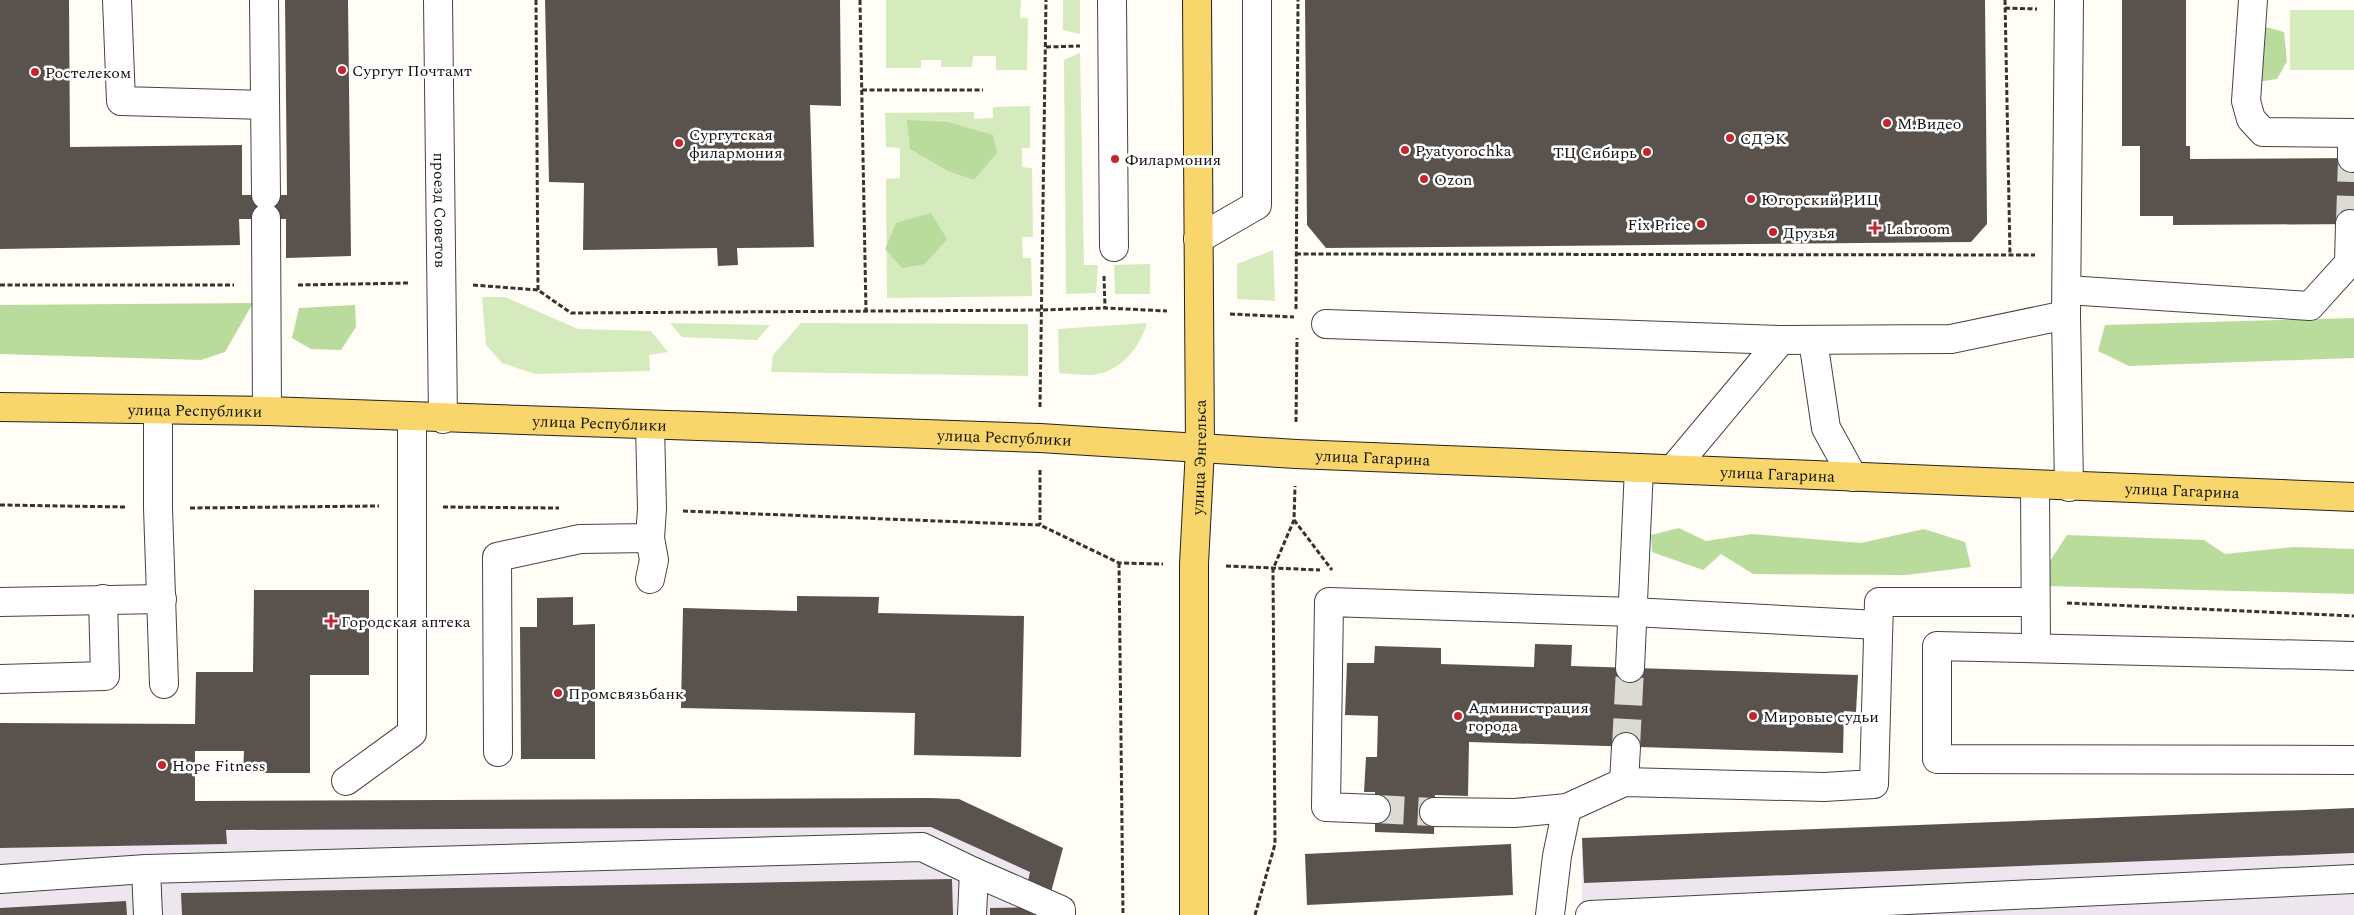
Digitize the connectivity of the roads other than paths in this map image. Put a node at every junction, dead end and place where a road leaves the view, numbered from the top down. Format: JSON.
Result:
{"nodes":[{"id":1,"x":117,"y":0,"type":"edge"},
{"id":2,"x":264,"y":0,"type":"edge"},
{"id":3,"x":438,"y":0,"type":"edge"},
{"id":4,"x":1112,"y":0,"type":"edge"},
{"id":5,"x":1197,"y":0,"type":"edge"},
{"id":6,"x":1257,"y":0,"type":"edge"},
{"id":7,"x":2069,"y":0,"type":"edge"},
{"id":8,"x":2253,"y":0,"type":"edge"},
{"id":9,"x":265,"y":105,"type":"junction"},
{"id":10,"x":2353,"y":141,"type":"edge"},
{"id":11,"x":2350,"y":224,"type":"dead end"},
{"id":12,"x":1198,"y":239,"type":"junction"},
{"id":13,"x":1114,"y":247,"type":"dead end"},
{"id":14,"x":2066,"y":302,"type":"junction"},
{"id":15,"x":1326,"y":324,"type":"dead end"},
{"id":16,"x":1781,"y":340,"type":"junction"},
{"id":17,"x":1813,"y":340,"type":"junction"},
{"id":18,"x":0,"y":407,"type":"edge"},
{"id":19,"x":158,"y":410,"type":"junction"},
{"id":20,"x":267,"y":412,"type":"junction"},
{"id":21,"x":412,"y":417,"type":"junction"},
{"id":22,"x":443,"y":419,"type":"junction"},
{"id":23,"x":650,"y":425,"type":"junction"},
{"id":24,"x":1200,"y":449,"type":"junction"},
{"id":25,"x":1640,"y":468,"type":"junction"},
{"id":26,"x":1673,"y":469,"type":"junction"},
{"id":27,"x":1853,"y":477,"type":"junction"},
{"id":28,"x":2035,"y":486,"type":"junction"},
{"id":29,"x":2069,"y":487,"type":"junction"},
{"id":30,"x":2354,"y":497,"type":"edge"},
{"id":31,"x":650,"y":538,"type":"junction"},
{"id":32,"x":650,"y":579,"type":"dead end"},
{"id":33,"x":103,"y":599,"type":"junction"},
{"id":34,"x":162,"y":599,"type":"junction"},
{"id":35,"x":0,"y":602,"type":"edge"},
{"id":36,"x":2035,"y":602,"type":"junction"},
{"id":37,"x":1633,"y":612,"type":"junction"},
{"id":38,"x":1878,"y":625,"type":"junction"},
{"id":39,"x":2036,"y":647,"type":"junction"},
{"id":40,"x":2354,"y":656,"type":"edge"},
{"id":41,"x":1630,"y":668,"type":"tunnel mouth"},
{"id":42,"x":0,"y":679,"type":"edge"},
{"id":43,"x":164,"y":684,"type":"dead end"},
{"id":44,"x":1626,"y":747,"type":"tunnel mouth"},
{"id":45,"x":498,"y":752,"type":"dead end"},
{"id":46,"x":2354,"y":760,"type":"edge"},
{"id":47,"x":346,"y":781,"type":"dead end"},
{"id":48,"x":1624,"y":782,"type":"junction"},
{"id":49,"x":1567,"y":808,"type":"junction"},
{"id":50,"x":1376,"y":809,"type":"tunnel mouth"},
{"id":51,"x":1434,"y":812,"type":"tunnel mouth"},
{"id":52,"x":146,"y":869,"type":"junction"},
{"id":53,"x":974,"y":872,"type":"junction"},
{"id":54,"x":0,"y":879,"type":"edge"},
{"id":55,"x":2354,"y":880,"type":"edge"},
{"id":56,"x":148,"y":915,"type":"edge"},
{"id":57,"x":972,"y":915,"type":"edge"},
{"id":58,"x":1061,"y":915,"type":"edge"},
{"id":59,"x":1194,"y":915,"type":"edge"},
{"id":60,"x":1550,"y":915,"type":"edge"},
{"id":61,"x":1590,"y":915,"type":"edge"}],
"edges":[{"from":1,"to":9,"type":"street"},
{"from":2,"to":9,"type":"street"},
{"from":3,"to":22,"type":"street","name":"проезд Советов"},
{"from":4,"to":13,"type":"street"},
{"from":5,"to":12,"type":"main road","name":"улица Энгельса"},
{"from":6,"to":12,"type":"street"},
{"from":7,"to":14,"type":"street"},
{"from":8,"to":10,"type":"street"},
{"from":9,"to":20,"type":"street"},
{"from":11,"to":14,"type":"street"},
{"from":12,"to":24,"type":"main road","name":"улица Энгельса"},
{"from":14,"to":17,"type":"street"},
{"from":14,"to":29,"type":"street"},
{"from":15,"to":16,"type":"street"},
{"from":16,"to":17,"type":"street"},
{"from":16,"to":26,"type":"street"},
{"from":17,"to":27,"type":"street"},
{"from":18,"to":19,"type":"main road","name":"улица Республики"},
{"from":19,"to":20,"type":"main road","name":"улица Республики"},
{"from":19,"to":34,"type":"street"},
{"from":20,"to":21,"type":"main road","name":"улица Республики"},
{"from":21,"to":22,"type":"main road","name":"улица Республики"},
{"from":21,"to":47,"type":"street"},
{"from":22,"to":23,"type":"main road","name":"улица Республики"},
{"from":23,"to":24,"type":"main road","name":"улица Республики"},
{"from":23,"to":31,"type":"street"},
{"from":24,"to":25,"type":"main road","name":"улица Гагарина"},
{"from":24,"to":59,"type":"main road","name":"улица Энгельса"},
{"from":25,"to":26,"type":"main road","name":"улица Гагарина"},
{"from":25,"to":37,"type":"street"},
{"from":26,"to":27,"type":"main road","name":"улица Гагарина"},
{"from":27,"to":28,"type":"main road","name":"улица Гагарина"},
{"from":28,"to":29,"type":"main road","name":"улица Гагарина"},
{"from":28,"to":36,"type":"street"},
{"from":29,"to":30,"type":"main road","name":"улица Гагарина"},
{"from":31,"to":32,"type":"street"},
{"from":31,"to":45,"type":"street"},
{"from":33,"to":34,"type":"street"},
{"from":33,"to":35,"type":"street"},
{"from":33,"to":42,"type":"street"},
{"from":34,"to":43,"type":"street"},
{"from":36,"to":38,"type":"street"},
{"from":36,"to":39,"type":"street"},
{"from":37,"to":38,"type":"street"},
{"from":37,"to":41,"type":"street"},
{"from":37,"to":50,"type":"street"},
{"from":38,"to":48,"type":"street"},
{"from":39,"to":40,"type":"street"},
{"from":39,"to":46,"type":"street"},
{"from":44,"to":48,"type":"street"},
{"from":48,"to":49,"type":"street"},
{"from":49,"to":51,"type":"street"},
{"from":49,"to":60,"type":"street"},
{"from":52,"to":53,"type":"street"},
{"from":52,"to":54,"type":"street"},
{"from":52,"to":56,"type":"street"},
{"from":53,"to":57,"type":"street"},
{"from":53,"to":58,"type":"street"},
{"from":55,"to":61,"type":"street"}]}
